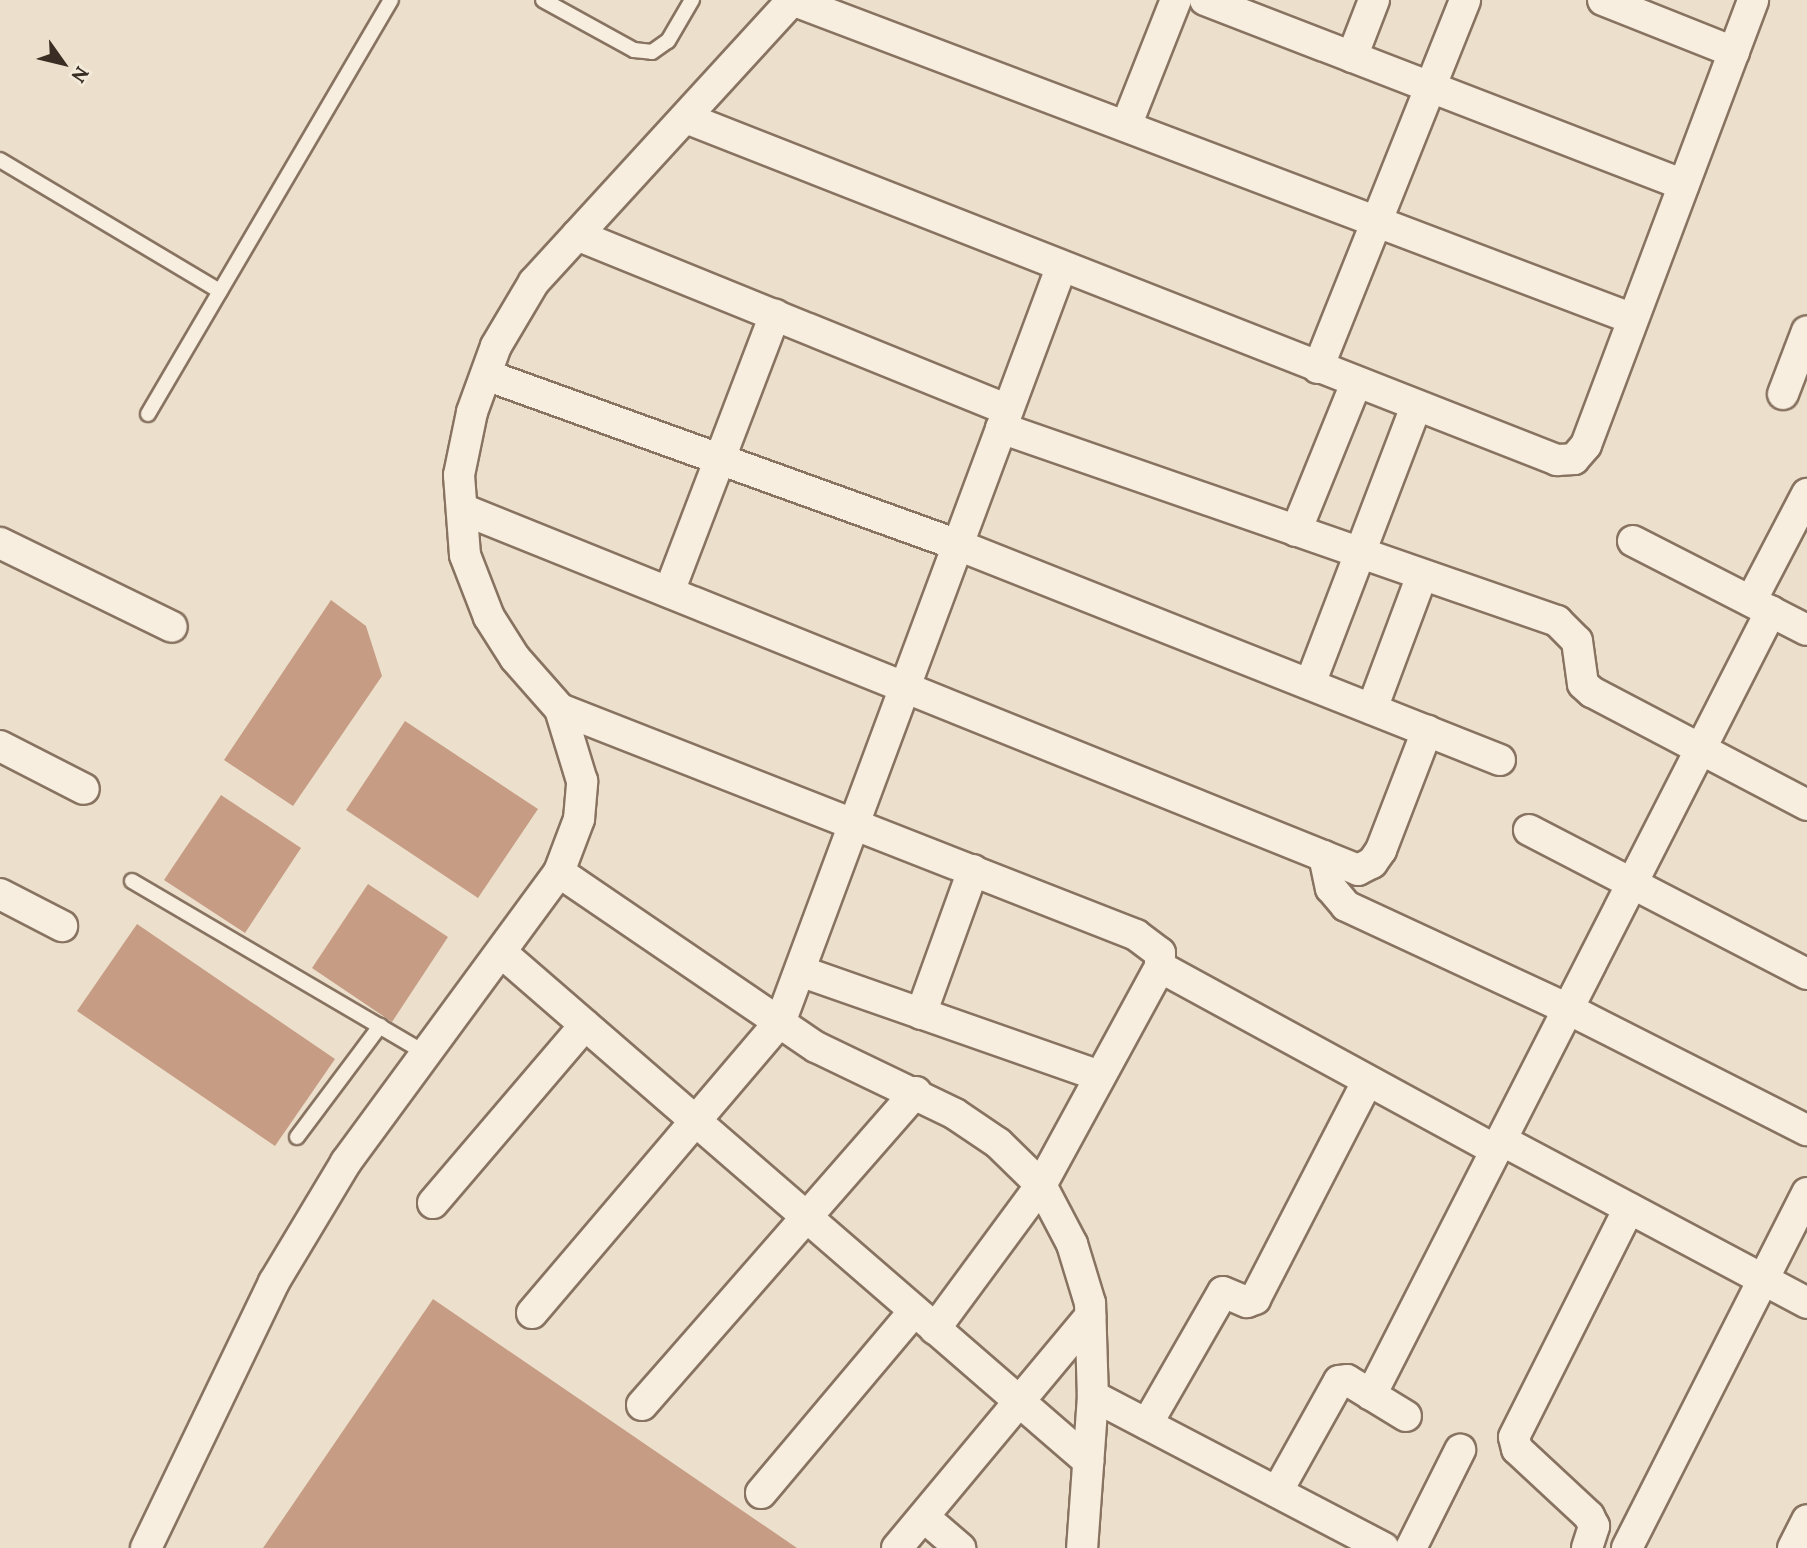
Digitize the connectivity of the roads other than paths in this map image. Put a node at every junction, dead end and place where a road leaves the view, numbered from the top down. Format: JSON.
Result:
{"nodes":[{"id":1,"x":391,"y":0,"type":"edge"},
{"id":2,"x":543,"y":0,"type":"edge"},
{"id":3,"x":692,"y":0,"type":"edge"},
{"id":4,"x":792,"y":0,"type":"edge"},
{"id":5,"x":1176,"y":0,"type":"edge"},
{"id":6,"x":1205,"y":0,"type":"edge"},
{"id":7,"x":1374,"y":0,"type":"edge"},
{"id":8,"x":1465,"y":0,"type":"edge"},
{"id":9,"x":1603,"y":0,"type":"edge"},
{"id":10,"x":1753,"y":0,"type":"edge"},
{"id":11,"x":1734,"y":52,"type":"junction"},
{"id":12,"x":1352,"y":57,"type":"junction"},
{"id":13,"x":1430,"y":87,"type":"junction"},
{"id":14,"x":686,"y":118,"type":"junction"},
{"id":15,"x":1126,"y":126,"type":"junction"},
{"id":16,"x":0,"y":160,"type":"edge"},
{"id":17,"x":1684,"y":185,"type":"junction"},
{"id":18,"x":1377,"y":222,"type":"junction"},
{"id":19,"x":577,"y":235,"type":"junction"},
{"id":20,"x":1061,"y":268,"type":"junction"},
{"id":21,"x":220,"y":291,"type":"junction"},
{"id":22,"x":775,"y":315,"type":"junction"},
{"id":23,"x":1633,"y":318,"type":"junction"},
{"id":24,"x":1807,"y":331,"type":"edge"},
{"id":25,"x":1318,"y":368,"type":"junction"},
{"id":26,"x":486,"y":375,"type":"junction"},
{"id":27,"x":1356,"y":383,"type":"junction"},
{"id":28,"x":1783,"y":394,"type":"dead end"},
{"id":29,"x":1416,"y":405,"type":"junction"},
{"id":30,"x":148,"y":414,"type":"dead end"},
{"id":31,"x":1005,"y":419,"type":"junction"},
{"id":32,"x":720,"y":459,"type":"junction"},
{"id":33,"x":1807,"y":494,"type":"edge"},
{"id":34,"x":462,"y":509,"type":"junction"},
{"id":35,"x":1296,"y":531,"type":"junction"},
{"id":36,"x":1633,"y":541,"type":"dead end"},
{"id":37,"x":0,"y":543,"type":"edge"},
{"id":38,"x":958,"y":545,"type":"junction"},
{"id":39,"x":1360,"y":553,"type":"junction"},
{"id":40,"x":1422,"y":575,"type":"junction"},
{"id":41,"x":670,"y":592,"type":"junction"},
{"id":42,"x":1761,"y":606,"type":"junction"},
{"id":43,"x":172,"y":627,"type":"dead end"},
{"id":44,"x":1807,"y":630,"type":"edge"},
{"id":45,"x":1310,"y":684,"type":"junction"},
{"id":46,"x":906,"y":686,"type":"junction"},
{"id":47,"x":560,"y":709,"type":"junction"},
{"id":48,"x":1372,"y":709,"type":"junction"},
{"id":49,"x":1427,"y":731,"type":"junction"},
{"id":50,"x":0,"y":746,"type":"edge"},
{"id":51,"x":1700,"y":749,"type":"junction"},
{"id":52,"x":1500,"y":760,"type":"dead end"},
{"id":53,"x":83,"y":789,"type":"dead end"},
{"id":54,"x":1807,"y":805,"type":"edge"},
{"id":55,"x":855,"y":824,"type":"junction"},
{"id":56,"x":1529,"y":830,"type":"dead end"},
{"id":57,"x":1324,"y":856,"type":"junction"},
{"id":58,"x":973,"y":870,"type":"junction"},
{"id":59,"x":559,"y":872,"type":"junction"},
{"id":60,"x":132,"y":881,"type":"dead end"},
{"id":61,"x":1632,"y":883,"type":"junction"},
{"id":62,"x":0,"y":895,"type":"edge"},
{"id":63,"x":62,"y":926,"type":"dead end"},
{"id":64,"x":502,"y":953,"type":"junction"},
{"id":65,"x":1160,"y":967,"type":"junction"},
{"id":66,"x":800,"y":971,"type":"junction"},
{"id":67,"x":1807,"y":974,"type":"edge"},
{"id":68,"x":1568,"y":1009,"type":"junction"},
{"id":69,"x":921,"y":1014,"type":"junction"},
{"id":70,"x":781,"y":1020,"type":"junction"},
{"id":71,"x":585,"y":1025,"type":"junction"},
{"id":72,"x":380,"y":1026,"type":"junction"},
{"id":73,"x":427,"y":1054,"type":"junction"},
{"id":74,"x":1100,"y":1076,"type":"junction"},
{"id":75,"x":1367,"y":1082,"type":"junction"},
{"id":76,"x":916,"y":1092,"type":"junction"},
{"id":77,"x":698,"y":1123,"type":"junction"},
{"id":78,"x":1807,"y":1130,"type":"edge"},
{"id":79,"x":297,"y":1137,"type":"dead end"},
{"id":80,"x":1499,"y":1145,"type":"junction"},
{"id":81,"x":1041,"y":1185,"type":"junction"},
{"id":82,"x":1807,"y":1193,"type":"edge"},
{"id":83,"x":433,"y":1203,"type":"dead end"},
{"id":84,"x":1629,"y":1208,"type":"junction"},
{"id":85,"x":807,"y":1218,"type":"junction"},
{"id":86,"x":1762,"y":1279,"type":"junction"},
{"id":87,"x":1807,"y":1303,"type":"edge"},
{"id":88,"x":533,"y":1313,"type":"dead end"},
{"id":89,"x":1090,"y":1316,"type":"junction"},
{"id":90,"x":924,"y":1320,"type":"junction"},
{"id":91,"x":1371,"y":1395,"type":"junction"},
{"id":92,"x":1093,"y":1396,"type":"junction"},
{"id":93,"x":1019,"y":1402,"type":"junction"},
{"id":94,"x":642,"y":1405,"type":"dead end"},
{"id":95,"x":1406,"y":1416,"type":"dead end"},
{"id":96,"x":1147,"y":1424,"type":"junction"},
{"id":97,"x":1460,"y":1450,"type":"dead end"},
{"id":98,"x":1088,"y":1461,"type":"junction"},
{"id":99,"x":1277,"y":1492,"type":"junction"},
{"id":100,"x":761,"y":1493,"type":"dead end"},
{"id":101,"x":923,"y":1517,"type":"junction"},
{"id":102,"x":1807,"y":1520,"type":"edge"},
{"id":103,"x":146,"y":1548,"type":"edge"},
{"id":104,"x":897,"y":1548,"type":"edge"},
{"id":105,"x":960,"y":1548,"type":"edge"},
{"id":106,"x":1082,"y":1548,"type":"edge"},
{"id":107,"x":1384,"y":1548,"type":"edge"},
{"id":108,"x":1411,"y":1548,"type":"edge"},
{"id":109,"x":1587,"y":1548,"type":"edge"},
{"id":110,"x":1627,"y":1548,"type":"edge"},
{"id":111,"x":1793,"y":1548,"type":"edge"}],
"edges":[{"from":1,"to":21,"type":"lane"},
{"from":2,"to":3,"type":"lane"},
{"from":4,"to":14,"type":"street"},
{"from":4,"to":15,"type":"street"},
{"from":5,"to":15,"type":"street"},
{"from":6,"to":12,"type":"street"},
{"from":7,"to":12,"type":"street"},
{"from":8,"to":13,"type":"street"},
{"from":9,"to":11,"type":"street"},
{"from":10,"to":11,"type":"street"},
{"from":11,"to":17,"type":"street"},
{"from":12,"to":13,"type":"street"},
{"from":13,"to":17,"type":"street"},
{"from":13,"to":18,"type":"street"},
{"from":14,"to":19,"type":"street"},
{"from":14,"to":20,"type":"street"},
{"from":15,"to":18,"type":"street"},
{"from":16,"to":21,"type":"lane"},
{"from":17,"to":23,"type":"street"},
{"from":18,"to":23,"type":"street"},
{"from":18,"to":25,"type":"street"},
{"from":19,"to":22,"type":"street"},
{"from":19,"to":26,"type":"street"},
{"from":20,"to":25,"type":"street"},
{"from":20,"to":31,"type":"street"},
{"from":21,"to":30,"type":"lane"},
{"from":22,"to":31,"type":"street"},
{"from":22,"to":32,"type":"street"},
{"from":23,"to":29,"type":"street"},
{"from":24,"to":28,"type":"street"},
{"from":25,"to":27,"type":"street"},
{"from":26,"to":32,"type":"street"},
{"from":26,"to":34,"type":"street"},
{"from":27,"to":29,"type":"street"},
{"from":27,"to":35,"type":"street"},
{"from":29,"to":39,"type":"street"},
{"from":31,"to":35,"type":"street"},
{"from":31,"to":38,"type":"street"},
{"from":32,"to":38,"type":"street"},
{"from":32,"to":41,"type":"street"},
{"from":33,"to":42,"type":"street"},
{"from":34,"to":41,"type":"street"},
{"from":34,"to":47,"type":"street"},
{"from":35,"to":39,"type":"street"},
{"from":36,"to":42,"type":"street"},
{"from":37,"to":43,"type":"street"},
{"from":38,"to":45,"type":"street"},
{"from":38,"to":46,"type":"street"},
{"from":39,"to":40,"type":"street"},
{"from":39,"to":45,"type":"street"},
{"from":40,"to":48,"type":"street"},
{"from":40,"to":51,"type":"street"},
{"from":41,"to":46,"type":"street"},
{"from":42,"to":44,"type":"street"},
{"from":42,"to":51,"type":"street"},
{"from":45,"to":48,"type":"street"},
{"from":46,"to":55,"type":"street"},
{"from":46,"to":57,"type":"street"},
{"from":47,"to":55,"type":"street"},
{"from":47,"to":59,"type":"street"},
{"from":48,"to":49,"type":"street"},
{"from":49,"to":52,"type":"street"},
{"from":49,"to":57,"type":"street"},
{"from":50,"to":53,"type":"street"},
{"from":51,"to":54,"type":"street"},
{"from":51,"to":61,"type":"street"},
{"from":55,"to":58,"type":"street"},
{"from":55,"to":66,"type":"street"},
{"from":56,"to":61,"type":"street"},
{"from":57,"to":68,"type":"street"},
{"from":58,"to":65,"type":"street"},
{"from":58,"to":69,"type":"street"},
{"from":59,"to":64,"type":"street"},
{"from":59,"to":70,"type":"street"},
{"from":60,"to":72,"type":"lane"},
{"from":61,"to":67,"type":"street"},
{"from":61,"to":68,"type":"street"},
{"from":62,"to":63,"type":"street"},
{"from":64,"to":71,"type":"street"},
{"from":64,"to":73,"type":"street"},
{"from":65,"to":74,"type":"street"},
{"from":65,"to":75,"type":"street"},
{"from":66,"to":69,"type":"street"},
{"from":66,"to":70,"type":"street"},
{"from":68,"to":78,"type":"street"},
{"from":68,"to":80,"type":"street"},
{"from":69,"to":74,"type":"street"},
{"from":70,"to":76,"type":"street"},
{"from":70,"to":77,"type":"street"},
{"from":71,"to":77,"type":"street"},
{"from":71,"to":83,"type":"street"},
{"from":72,"to":73,"type":"lane"},
{"from":72,"to":79,"type":"lane"},
{"from":73,"to":103,"type":"street"},
{"from":74,"to":81,"type":"street"},
{"from":75,"to":80,"type":"street"},
{"from":75,"to":96,"type":"street"},
{"from":76,"to":81,"type":"street"},
{"from":76,"to":85,"type":"street"},
{"from":77,"to":85,"type":"street"},
{"from":77,"to":88,"type":"street"},
{"from":80,"to":84,"type":"street"},
{"from":80,"to":91,"type":"street"},
{"from":81,"to":89,"type":"street"},
{"from":81,"to":90,"type":"street"},
{"from":82,"to":86,"type":"street"},
{"from":84,"to":86,"type":"street"},
{"from":84,"to":109,"type":"street"},
{"from":85,"to":90,"type":"street"},
{"from":85,"to":94,"type":"street"},
{"from":86,"to":87,"type":"street"},
{"from":86,"to":110,"type":"street"},
{"from":89,"to":92,"type":"street"},
{"from":89,"to":93,"type":"street"},
{"from":90,"to":93,"type":"street"},
{"from":90,"to":100,"type":"street"},
{"from":91,"to":95,"type":"street"},
{"from":91,"to":99,"type":"street"},
{"from":92,"to":96,"type":"street"},
{"from":92,"to":98,"type":"street"},
{"from":93,"to":98,"type":"street"},
{"from":93,"to":101,"type":"street"},
{"from":96,"to":99,"type":"street"},
{"from":97,"to":108,"type":"street"},
{"from":98,"to":106,"type":"street"},
{"from":99,"to":107,"type":"street"},
{"from":101,"to":104,"type":"street"},
{"from":101,"to":105,"type":"street"},
{"from":102,"to":111,"type":"street"}]}
